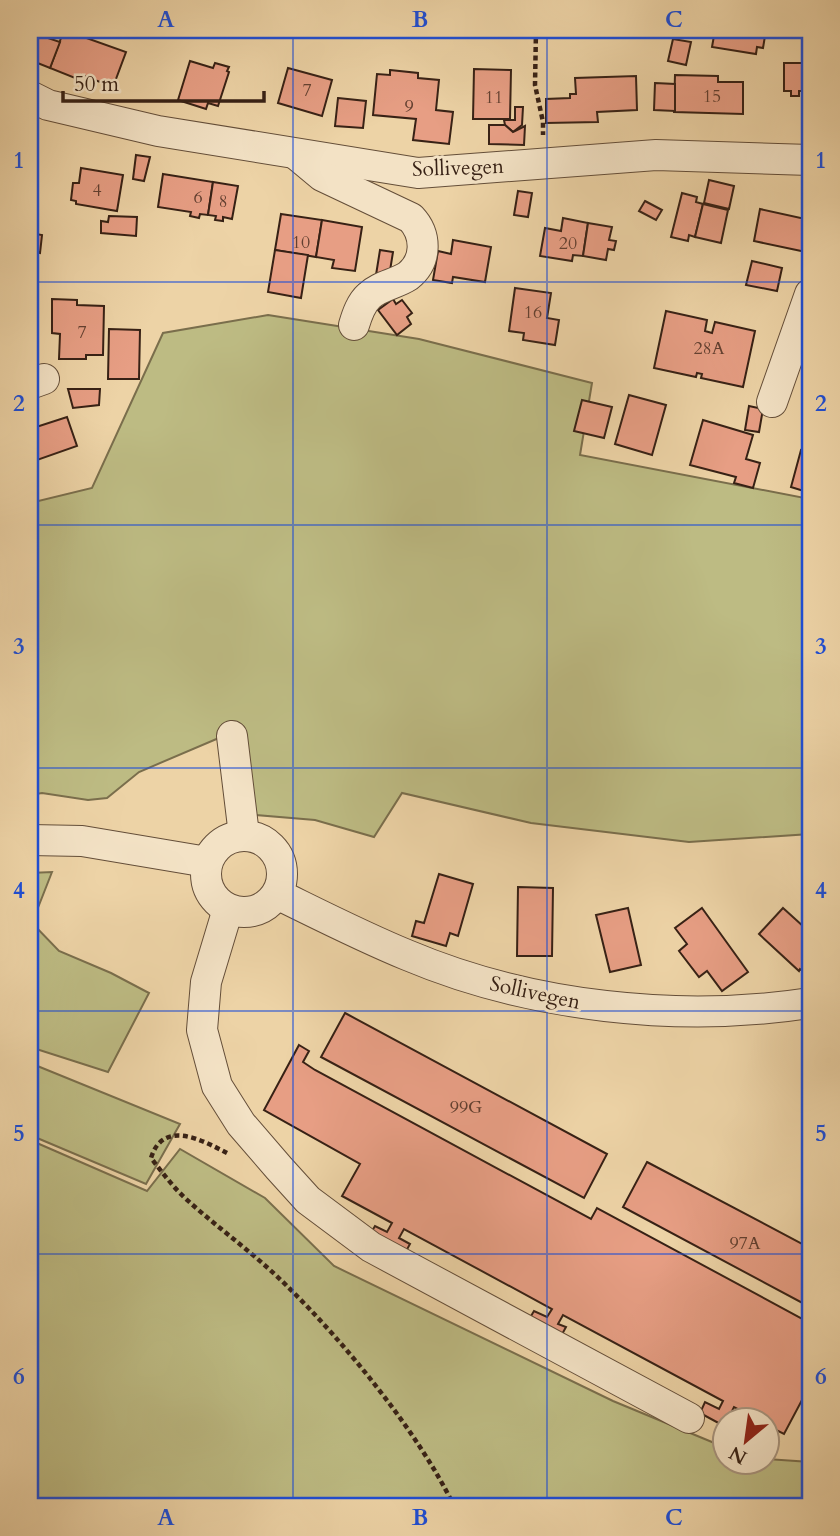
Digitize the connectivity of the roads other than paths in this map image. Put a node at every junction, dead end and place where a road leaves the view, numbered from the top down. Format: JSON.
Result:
{"nodes":[{"id":1,"x":30,"y":96,"type":"edge"},
{"id":2,"x":296,"y":153,"type":"junction"},
{"id":3,"x":810,"y":160,"type":"edge"},
{"id":4,"x":810,"y":294,"type":"edge"},
{"id":5,"x":354,"y":325,"type":"dead end"},
{"id":6,"x":802,"y":345,"type":"edge"},
{"id":7,"x":772,"y":402,"type":"dead end"},
{"id":8,"x":232,"y":736,"type":"dead end"},
{"id":9,"x":244,"y":835,"type":"junction"},
{"id":10,"x":30,"y":840,"type":"edge"},
{"id":11,"x":207,"y":862,"type":"junction"},
{"id":12,"x":277,"y":894,"type":"junction"},
{"id":13,"x":228,"y":909,"type":"junction"},
{"id":14,"x":810,"y":1003,"type":"edge"},
{"id":15,"x":689,"y":1418,"type":"dead end"}],
"edges":[{"from":1,"to":2,"type":"street","name":"Sollivegen"},
{"from":2,"to":3,"type":"street","name":"Sollivegen"},
{"from":2,"to":5,"type":"street"},
{"from":4,"to":6,"type":"street"},
{"from":6,"to":7,"type":"street"},
{"from":8,"to":9,"type":"street"},
{"from":9,"to":11,"type":"street"},
{"from":9,"to":12,"type":"street"},
{"from":10,"to":11,"type":"street"},
{"from":11,"to":13,"type":"street"},
{"from":12,"to":13,"type":"street"},
{"from":12,"to":14,"type":"street","name":"Sollivegen"},
{"from":13,"to":15,"type":"street"}]}
